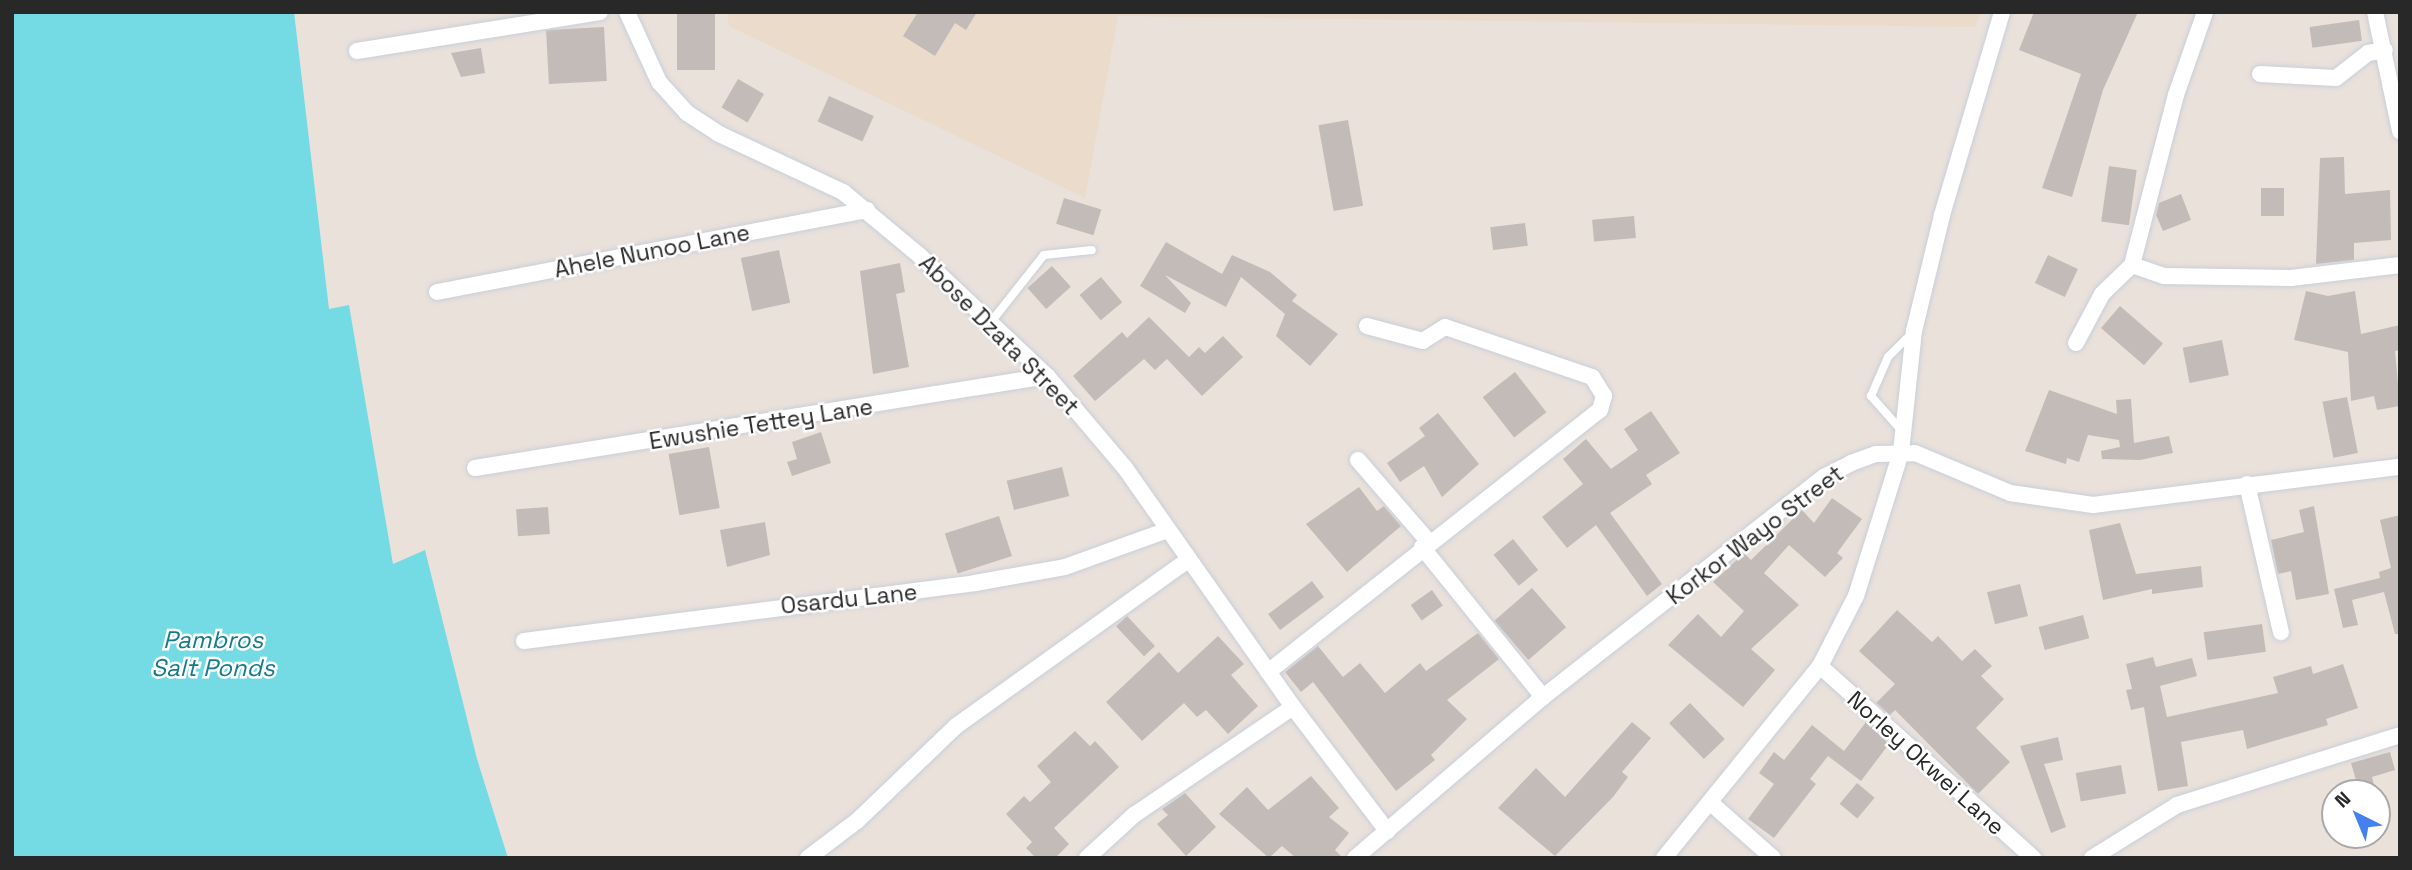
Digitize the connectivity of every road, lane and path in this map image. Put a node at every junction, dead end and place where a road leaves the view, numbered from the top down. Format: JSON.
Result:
{"nodes":[{"id":1,"x":600,"y":12,"type":"edge"},
{"id":2,"x":627,"y":12,"type":"edge"},
{"id":3,"x":2002,"y":12,"type":"edge"},
{"id":4,"x":2205,"y":12,"type":"edge"},
{"id":5,"x":2375,"y":12,"type":"edge"},
{"id":6,"x":2385,"y":50,"type":"junction"},
{"id":7,"x":357,"y":51,"type":"dead end"},
{"id":8,"x":2260,"y":74,"type":"dead end"},
{"id":9,"x":2400,"y":131,"type":"edge"},
{"id":10,"x":867,"y":210,"type":"junction"},
{"id":11,"x":1093,"y":250,"type":"dead end"},
{"id":12,"x":2132,"y":265,"type":"junction"},
{"id":13,"x":2400,"y":265,"type":"edge"},
{"id":14,"x":437,"y":292,"type":"dead end"},
{"id":15,"x":991,"y":322,"type":"junction"},
{"id":16,"x":1367,"y":326,"type":"dead end"},
{"id":17,"x":1914,"y":331,"type":"junction"},
{"id":18,"x":2076,"y":343,"type":"dead end"},
{"id":19,"x":1046,"y":376,"type":"junction"},
{"id":20,"x":1902,"y":432,"type":"junction"},
{"id":21,"x":1901,"y":452,"type":"junction"},
{"id":22,"x":1358,"y":460,"type":"dead end"},
{"id":23,"x":2400,"y":467,"type":"edge"},
{"id":24,"x":475,"y":468,"type":"dead end"},
{"id":25,"x":2247,"y":484,"type":"junction"},
{"id":26,"x":1168,"y":530,"type":"junction"},
{"id":27,"x":1426,"y":545,"type":"junction"},
{"id":28,"x":1188,"y":560,"type":"junction"},
{"id":29,"x":2281,"y":632,"type":"dead end"},
{"id":30,"x":524,"y":641,"type":"dead end"},
{"id":31,"x":1820,"y":666,"type":"junction"},
{"id":32,"x":1268,"y":672,"type":"junction"},
{"id":33,"x":1543,"y":697,"type":"junction"},
{"id":34,"x":1293,"y":707,"type":"junction"},
{"id":35,"x":2400,"y":735,"type":"edge"},
{"id":36,"x":1712,"y":804,"type":"junction"},
{"id":37,"x":1387,"y":831,"type":"junction"},
{"id":38,"x":808,"y":858,"type":"edge"},
{"id":39,"x":1087,"y":858,"type":"edge"},
{"id":40,"x":1355,"y":858,"type":"edge"},
{"id":41,"x":1664,"y":858,"type":"edge"},
{"id":42,"x":1773,"y":858,"type":"edge"},
{"id":43,"x":2033,"y":858,"type":"edge"},
{"id":44,"x":2092,"y":858,"type":"edge"}],
"edges":[{"from":1,"to":7,"type":"street"},
{"from":2,"to":10,"type":"street","name":"Abose Dzata Street"},
{"from":3,"to":17,"type":"street"},
{"from":4,"to":12,"type":"street"},
{"from":5,"to":6,"type":"street"},
{"from":6,"to":8,"type":"street"},
{"from":6,"to":9,"type":"street"},
{"from":10,"to":14,"type":"street","name":"Ahele Nunoo Lane"},
{"from":10,"to":15,"type":"street","name":"Abose Dzata Street"},
{"from":11,"to":15,"type":"lane"},
{"from":12,"to":13,"type":"street"},
{"from":12,"to":18,"type":"street"},
{"from":15,"to":19,"type":"street","name":"Abose Dzata Street"},
{"from":16,"to":27,"type":"street"},
{"from":17,"to":20,"type":"street"},
{"from":17,"to":20,"type":"lane"},
{"from":19,"to":24,"type":"street","name":"Ewushie Tettey Lane"},
{"from":19,"to":26,"type":"street","name":"Abose Dzata Street"},
{"from":20,"to":21,"type":"street"},
{"from":21,"to":25,"type":"street"},
{"from":21,"to":31,"type":"street"},
{"from":21,"to":33,"type":"street","name":"Korkor Wayo Street"},
{"from":22,"to":27,"type":"street"},
{"from":23,"to":25,"type":"street"},
{"from":25,"to":29,"type":"street"},
{"from":26,"to":28,"type":"street","name":"Abose Dzata Street"},
{"from":26,"to":30,"type":"street","name":"Osardu Lane"},
{"from":27,"to":32,"type":"street"},
{"from":27,"to":33,"type":"street"},
{"from":28,"to":32,"type":"street","name":"Abose Dzata Street"},
{"from":28,"to":38,"type":"street"},
{"from":31,"to":36,"type":"street"},
{"from":31,"to":43,"type":"street","name":"Norley Okwei Lane"},
{"from":32,"to":34,"type":"street","name":"Abose Dzata Street"},
{"from":33,"to":37,"type":"street","name":"Korkor Wayo Street"},
{"from":34,"to":37,"type":"street","name":"Abose Dzata Street"},
{"from":34,"to":39,"type":"street"},
{"from":35,"to":44,"type":"street"},
{"from":36,"to":41,"type":"street"},
{"from":36,"to":42,"type":"street"},
{"from":37,"to":40,"type":"street","name":"Korkor Wayo Street"}]}
